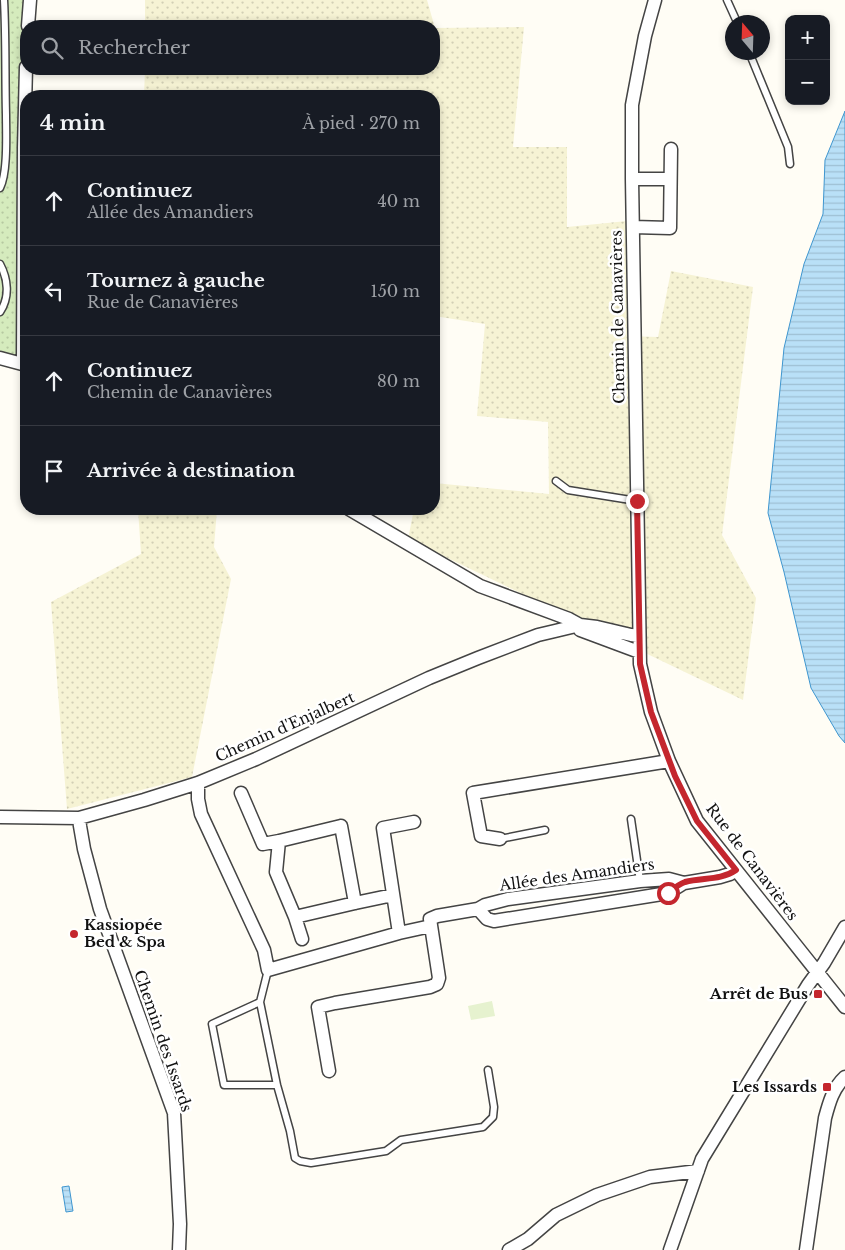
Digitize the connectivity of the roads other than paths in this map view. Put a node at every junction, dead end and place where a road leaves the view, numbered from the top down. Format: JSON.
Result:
{"nodes":[{"id":1,"x":4,"y":0,"type":"edge"},
{"id":2,"x":30,"y":0,"type":"edge"},
{"id":3,"x":655,"y":0,"type":"edge"},
{"id":4,"x":727,"y":0,"type":"edge"},
{"id":5,"x":734,"y":15,"type":"edge"},
{"id":6,"x":28,"y":20,"type":"edge"},
{"id":7,"x":752,"y":60,"type":"edge"},
{"id":8,"x":26,"y":75,"type":"edge"},
{"id":9,"x":25,"y":90,"type":"edge"},
{"id":10,"x":671,"y":149,"type":"dead end"},
{"id":11,"x":790,"y":164,"type":"dead end"},
{"id":12,"x":632,"y":179,"type":"junction"},
{"id":13,"x":670,"y":179,"type":"junction"},
{"id":14,"x":0,"y":188,"type":"edge"},
{"id":15,"x":633,"y":227,"type":"junction"},
{"id":16,"x":0,"y":264,"type":"edge"},
{"id":17,"x":0,"y":312,"type":"edge"},
{"id":18,"x":0,"y":358,"type":"edge"},
{"id":19,"x":20,"y":364,"type":"edge"},
{"id":20,"x":556,"y":481,"type":"dead end"},
{"id":21,"x":637,"y":501,"type":"junction"},
{"id":22,"x":359,"y":515,"type":"edge"},
{"id":23,"x":577,"y":626,"type":"junction"},
{"id":24,"x":639,"y":636,"type":"junction"},
{"id":25,"x":639,"y":652,"type":"junction"},
{"id":26,"x":669,"y":761,"type":"junction"},
{"id":27,"x":198,"y":783,"type":"junction"},
{"id":28,"x":241,"y":793,"type":"dead end"},
{"id":29,"x":1,"y":816,"type":"edge"},
{"id":30,"x":79,"y":818,"type":"junction"},
{"id":31,"x":631,"y":819,"type":"dead end"},
{"id":32,"x":414,"y":822,"type":"dead end"},
{"id":33,"x":545,"y":830,"type":"dead end"},
{"id":34,"x":500,"y":839,"type":"joint"},
{"id":35,"x":279,"y":841,"type":"junction"},
{"id":36,"x":736,"y":870,"type":"junction"},
{"id":37,"x":640,"y":881,"type":"junction"},
{"id":38,"x":684,"y":883,"type":"junction"},
{"id":39,"x":393,"y":896,"type":"junction"},
{"id":40,"x":645,"y":897,"type":"junction"},
{"id":41,"x":355,"y":903,"type":"junction"},
{"id":42,"x":478,"y":909,"type":"junction"},
{"id":43,"x":295,"y":917,"type":"junction"},
{"id":44,"x":431,"y":926,"type":"junction"},
{"id":45,"x":845,"y":926,"type":"edge"},
{"id":46,"x":399,"y":933,"type":"junction"},
{"id":47,"x":302,"y":939,"type":"dead end"},
{"id":48,"x":268,"y":970,"type":"junction"},
{"id":49,"x":817,"y":973,"type":"junction"},
{"id":50,"x":260,"y":1002,"type":"junction"},
{"id":51,"x":845,"y":1007,"type":"edge"},
{"id":52,"x":488,"y":1070,"type":"dead end"},
{"id":53,"x":329,"y":1071,"type":"dead end"},
{"id":54,"x":845,"y":1077,"type":"edge"},
{"id":55,"x":277,"y":1085,"type":"junction"},
{"id":56,"x":698,"y":1171,"type":"junction"},
{"id":57,"x":179,"y":1250,"type":"edge"},
{"id":58,"x":508,"y":1250,"type":"edge"},
{"id":59,"x":670,"y":1250,"type":"edge"},
{"id":60,"x":806,"y":1250,"type":"edge"}],
"edges":[{"from":1,"to":14,"type":"lane"},
{"from":2,"to":6,"type":"street"},
{"from":3,"to":12,"type":"street","name":"Chemin de Canavières"},
{"from":4,"to":5,"type":"lane"},
{"from":7,"to":11,"type":"lane"},
{"from":8,"to":9,"type":"street"},
{"from":10,"to":13,"type":"street"},
{"from":12,"to":13,"type":"street"},
{"from":12,"to":15,"type":"street","name":"Chemin de Canavières"},
{"from":13,"to":15,"type":"street"},
{"from":15,"to":21,"type":"street","name":"Chemin de Canavières"},
{"from":16,"to":17,"type":"lane"},
{"from":18,"to":19,"type":"street"},
{"from":20,"to":21,"type":"lane"},
{"from":21,"to":24,"type":"street","name":"Chemin de Canavières"},
{"from":22,"to":23,"type":"street"},
{"from":23,"to":24,"type":"street","name":"Chemin d'Enjalbert"},
{"from":23,"to":25,"type":"street"},
{"from":23,"to":27,"type":"street","name":"Chemin d'Enjalbert"},
{"from":24,"to":25,"type":"street","name":"Rue de Canavières"},
{"from":25,"to":26,"type":"street","name":"Rue de Canavières"},
{"from":26,"to":34,"type":"street"},
{"from":26,"to":36,"type":"street","name":"Rue de Canavières"},
{"from":27,"to":30,"type":"street","name":"Chemin d'Enjalbert"},
{"from":27,"to":48,"type":"street"},
{"from":28,"to":35,"type":"street"},
{"from":29,"to":30,"type":"street","name":"Chemin d'Enjalbert"},
{"from":30,"to":57,"type":"street","name":"Chemin des Issards"},
{"from":31,"to":37,"type":"lane"},
{"from":32,"to":39,"type":"street"},
{"from":33,"to":34,"type":"lane"},
{"from":35,"to":41,"type":"street"},
{"from":35,"to":43,"type":"street"},
{"from":36,"to":38,"type":"street","name":"Allée des Amandiers"},
{"from":36,"to":49,"type":"street","name":"Rue de Canavières"},
{"from":37,"to":38,"type":"street","name":"Allée des Amandiers"},
{"from":37,"to":40,"type":"street"},
{"from":37,"to":42,"type":"street","name":"Allée des Amandiers"},
{"from":38,"to":40,"type":"street"},
{"from":39,"to":41,"type":"street"},
{"from":39,"to":46,"type":"street"},
{"from":40,"to":42,"type":"street"},
{"from":41,"to":43,"type":"street"},
{"from":42,"to":44,"type":"street","name":"Allée des Amandiers"},
{"from":43,"to":47,"type":"street"},
{"from":44,"to":46,"type":"street","name":"Allée des Amandiers"},
{"from":44,"to":53,"type":"street"},
{"from":45,"to":49,"type":"street"},
{"from":46,"to":48,"type":"street","name":"Allée des Amandiers"},
{"from":48,"to":50,"type":"lane"},
{"from":49,"to":51,"type":"street","name":"Rue de Canavières"},
{"from":49,"to":56,"type":"street"},
{"from":50,"to":55,"type":"lane"},
{"from":50,"to":55,"type":"lane"},
{"from":52,"to":55,"type":"lane"},
{"from":54,"to":60,"type":"street"},
{"from":56,"to":58,"type":"street"},
{"from":56,"to":59,"type":"street"}]}
